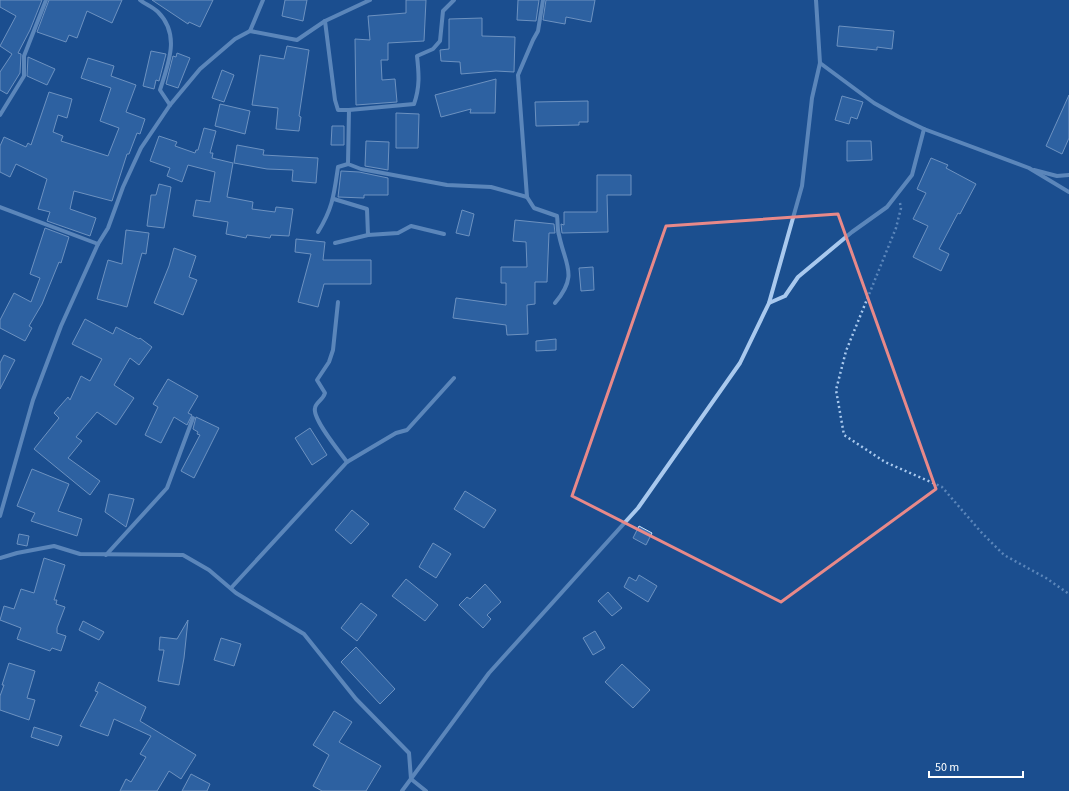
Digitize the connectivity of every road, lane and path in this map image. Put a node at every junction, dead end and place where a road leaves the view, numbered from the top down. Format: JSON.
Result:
{"nodes":[{"id":1,"x":46,"y":0,"type":"edge"},
{"id":2,"x":140,"y":0,"type":"edge"},
{"id":3,"x":263,"y":0,"type":"edge"},
{"id":4,"x":370,"y":0,"type":"edge"},
{"id":5,"x":454,"y":0,"type":"edge"},
{"id":6,"x":543,"y":0,"type":"edge"},
{"id":7,"x":816,"y":0,"type":"edge"},
{"id":8,"x":325,"y":22,"type":"junction"},
{"id":9,"x":250,"y":31,"type":"junction"},
{"id":10,"x":820,"y":63,"type":"junction"},
{"id":11,"x":170,"y":105,"type":"junction"},
{"id":12,"x":349,"y":110,"type":"junction"},
{"id":13,"x":0,"y":115,"type":"edge"},
{"id":14,"x":924,"y":129,"type":"junction"},
{"id":15,"x":348,"y":164,"type":"junction"},
{"id":16,"x":1029,"y":168,"type":"junction"},
{"id":17,"x":1069,"y":175,"type":"edge"},
{"id":18,"x":898,"y":192,"type":"junction"},
{"id":19,"x":1069,"y":192,"type":"edge"},
{"id":20,"x":527,"y":197,"type":"junction"},
{"id":21,"x":334,"y":198,"type":"junction"},
{"id":22,"x":0,"y":208,"type":"edge"},
{"id":23,"x":318,"y":232,"type":"dead end"},
{"id":24,"x":444,"y":234,"type":"dead end"},
{"id":25,"x":368,"y":236,"type":"junction"},
{"id":26,"x":335,"y":243,"type":"dead end"},
{"id":27,"x":98,"y":244,"type":"junction"},
{"id":28,"x":338,"y":302,"type":"dead end"},
{"id":29,"x":555,"y":303,"type":"dead end"},
{"id":30,"x":769,"y":303,"type":"junction"},
{"id":31,"x":454,"y":378,"type":"dead end"},
{"id":32,"x":193,"y":418,"type":"dead end"},
{"id":33,"x":347,"y":462,"type":"junction"},
{"id":34,"x":0,"y":516,"type":"edge"},
{"id":35,"x":106,"y":555,"type":"junction"},
{"id":36,"x":0,"y":558,"type":"edge"},
{"id":37,"x":231,"y":588,"type":"junction"},
{"id":38,"x":1069,"y":594,"type":"edge"},
{"id":39,"x":411,"y":779,"type":"junction"},
{"id":40,"x":402,"y":791,"type":"edge"},
{"id":41,"x":426,"y":791,"type":"edge"}],
"edges":[{"from":1,"to":13,"type":"street"},
{"from":2,"to":11,"type":"street"},
{"from":3,"to":9,"type":"street"},
{"from":4,"to":8,"type":"street"},
{"from":5,"to":12,"type":"street"},
{"from":6,"to":20,"type":"street"},
{"from":7,"to":10,"type":"street"},
{"from":8,"to":9,"type":"street"},
{"from":8,"to":12,"type":"street"},
{"from":9,"to":11,"type":"street"},
{"from":10,"to":14,"type":"street"},
{"from":10,"to":30,"type":"street"},
{"from":11,"to":27,"type":"street"},
{"from":12,"to":15,"type":"street"},
{"from":14,"to":16,"type":"street"},
{"from":14,"to":18,"type":"street"},
{"from":15,"to":20,"type":"street"},
{"from":15,"to":21,"type":"street"},
{"from":16,"to":17,"type":"street"},
{"from":16,"to":19,"type":"street"},
{"from":18,"to":30,"type":"street"},
{"from":18,"to":38,"type":"path"},
{"from":20,"to":29,"type":"street"},
{"from":21,"to":23,"type":"street"},
{"from":21,"to":25,"type":"street"},
{"from":22,"to":27,"type":"street"},
{"from":24,"to":25,"type":"street"},
{"from":25,"to":26,"type":"street"},
{"from":27,"to":34,"type":"street"},
{"from":28,"to":33,"type":"street"},
{"from":30,"to":39,"type":"street"},
{"from":31,"to":33,"type":"street"},
{"from":32,"to":35,"type":"street"},
{"from":33,"to":37,"type":"street"},
{"from":35,"to":36,"type":"street"},
{"from":35,"to":37,"type":"street"},
{"from":37,"to":39,"type":"street"},
{"from":39,"to":40,"type":"street"},
{"from":39,"to":41,"type":"street"}]}
